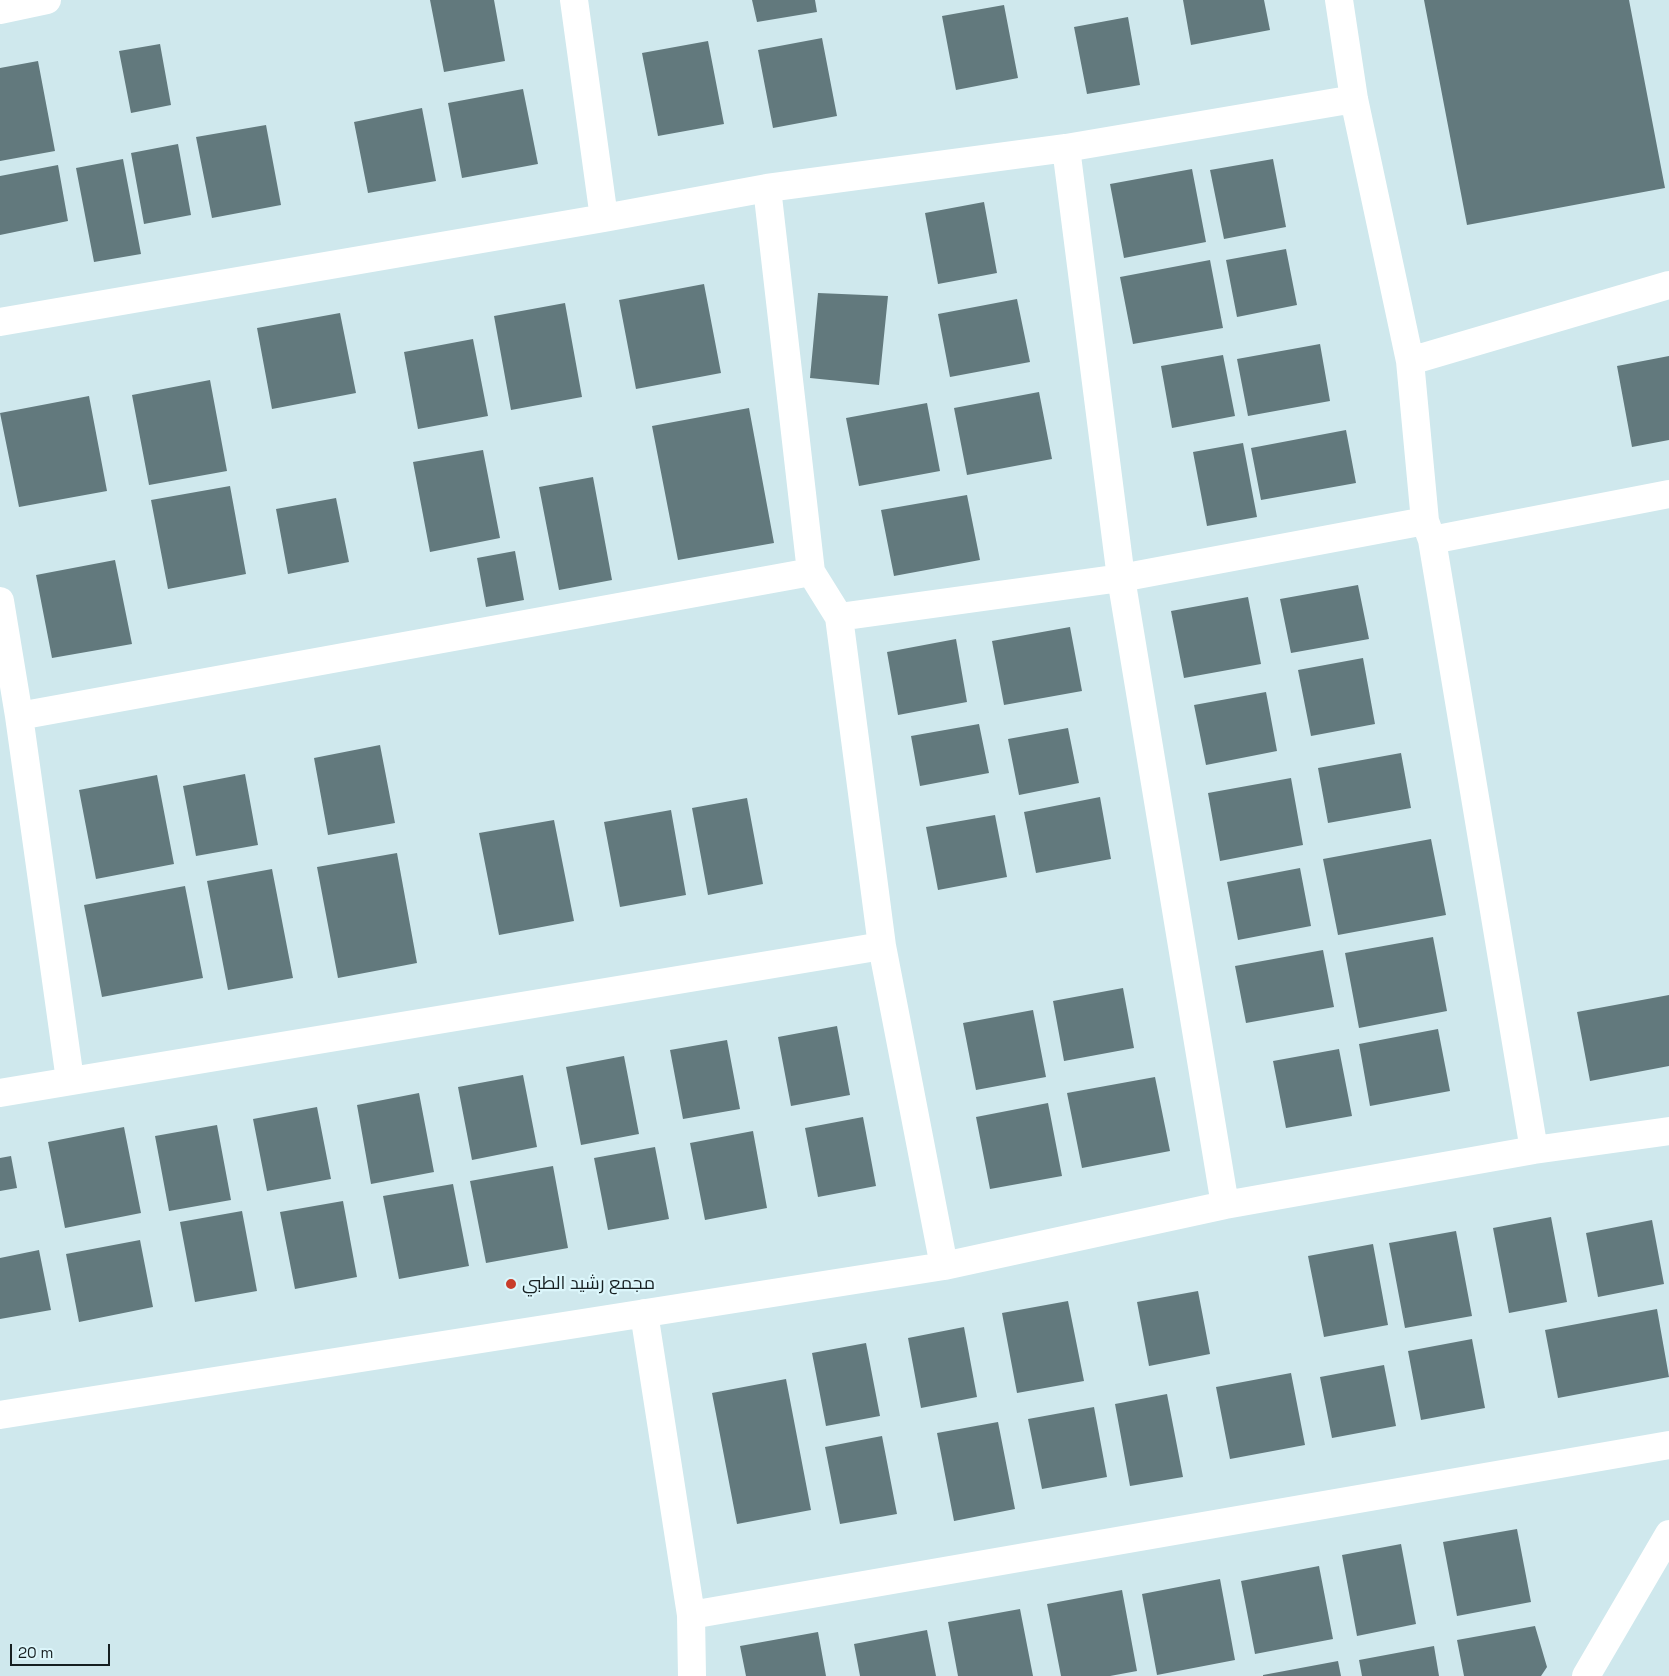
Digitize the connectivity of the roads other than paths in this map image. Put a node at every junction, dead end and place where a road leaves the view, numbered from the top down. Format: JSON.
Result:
{"nodes":[{"id":1,"x":47,"y":0,"type":"edge"},
{"id":2,"x":574,"y":0,"type":"edge"},
{"id":3,"x":1339,"y":0,"type":"edge"},
{"id":4,"x":0,"y":10,"type":"edge"},
{"id":5,"x":1354,"y":99,"type":"junction"},
{"id":6,"x":1066,"y":148,"type":"junction"},
{"id":7,"x":767,"y":188,"type":"junction"},
{"id":8,"x":604,"y":218,"type":"junction"},
{"id":9,"x":1669,"y":285,"type":"edge"},
{"id":10,"x":0,"y":322,"type":"edge"},
{"id":11,"x":1410,"y":361,"type":"junction"},
{"id":12,"x":1669,"y":494,"type":"edge"},
{"id":13,"x":1428,"y":531,"type":"junction"},
{"id":14,"x":811,"y":572,"type":"junction"},
{"id":15,"x":1121,"y":578,"type":"junction"},
{"id":16,"x":0,"y":601,"type":"edge"},
{"id":17,"x":839,"y":617,"type":"junction"},
{"id":18,"x":19,"y":716,"type":"junction"},
{"id":19,"x":882,"y":946,"type":"junction"},
{"id":20,"x":70,"y":1080,"type":"junction"},
{"id":21,"x":0,"y":1093,"type":"edge"},
{"id":22,"x":1669,"y":1131,"type":"edge"},
{"id":23,"x":1534,"y":1150,"type":"junction"},
{"id":24,"x":1225,"y":1206,"type":"junction"},
{"id":25,"x":944,"y":1266,"type":"junction"},
{"id":26,"x":644,"y":1313,"type":"junction"},
{"id":27,"x":0,"y":1415,"type":"edge"},
{"id":28,"x":1669,"y":1445,"type":"edge"},
{"id":29,"x":1669,"y":1534,"type":"edge"},
{"id":30,"x":691,"y":1615,"type":"junction"},
{"id":31,"x":692,"y":1676,"type":"edge"},
{"id":32,"x":1586,"y":1676,"type":"edge"}],
"edges":[{"from":1,"to":4,"type":"street"},
{"from":2,"to":8,"type":"street"},
{"from":3,"to":5,"type":"street"},
{"from":5,"to":6,"type":"street"},
{"from":5,"to":11,"type":"street"},
{"from":6,"to":7,"type":"street"},
{"from":6,"to":15,"type":"street"},
{"from":7,"to":8,"type":"street"},
{"from":7,"to":14,"type":"street"},
{"from":8,"to":10,"type":"street"},
{"from":9,"to":11,"type":"street"},
{"from":11,"to":13,"type":"street"},
{"from":12,"to":13,"type":"street"},
{"from":13,"to":15,"type":"street"},
{"from":13,"to":23,"type":"street"},
{"from":14,"to":17,"type":"street"},
{"from":14,"to":18,"type":"street"},
{"from":15,"to":17,"type":"street"},
{"from":15,"to":24,"type":"street"},
{"from":16,"to":18,"type":"street"},
{"from":17,"to":19,"type":"street"},
{"from":18,"to":20,"type":"street"},
{"from":19,"to":20,"type":"street"},
{"from":19,"to":25,"type":"street"},
{"from":20,"to":21,"type":"street"},
{"from":22,"to":23,"type":"street"},
{"from":23,"to":24,"type":"street"},
{"from":24,"to":25,"type":"street"},
{"from":25,"to":26,"type":"street"},
{"from":26,"to":27,"type":"street"},
{"from":26,"to":30,"type":"street"},
{"from":28,"to":30,"type":"street"},
{"from":29,"to":32,"type":"street"},
{"from":30,"to":31,"type":"street"}]}
